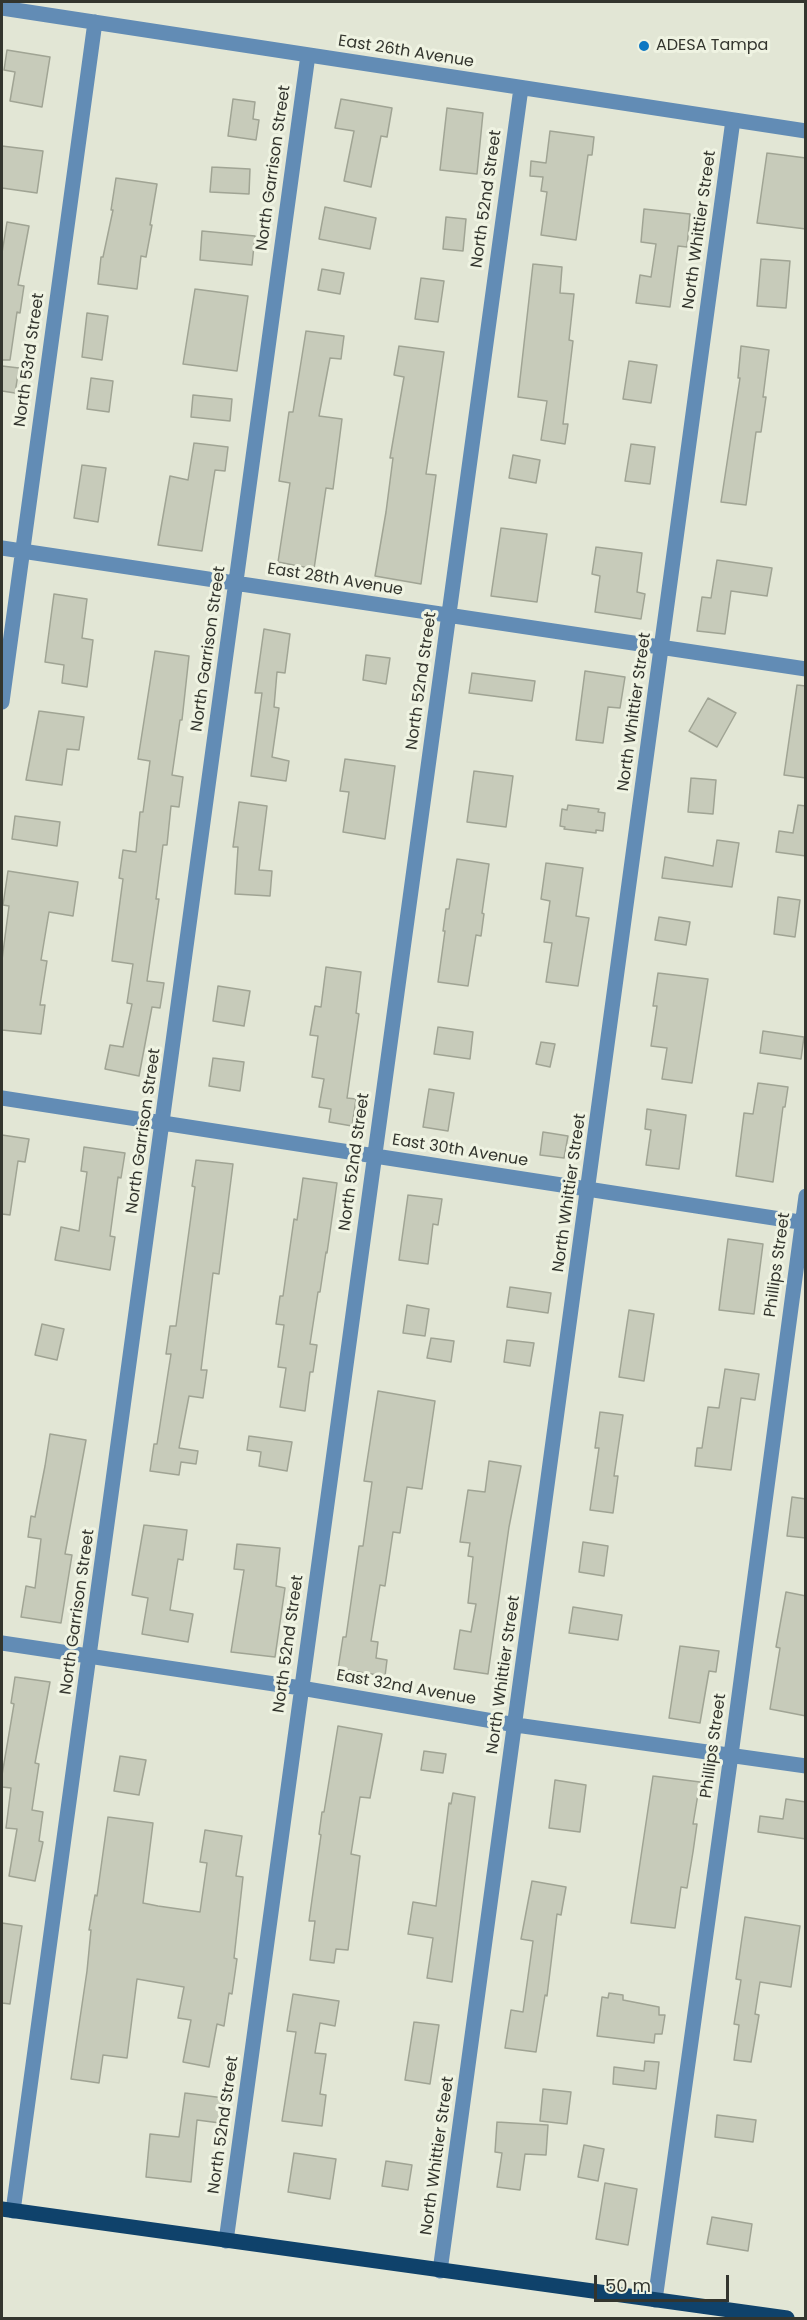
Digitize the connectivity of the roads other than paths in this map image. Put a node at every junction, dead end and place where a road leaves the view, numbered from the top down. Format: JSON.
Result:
{"nodes":[{"id":1,"x":2,"y":8,"type":"edge"},
{"id":2,"x":95,"y":22,"type":"junction"},
{"id":3,"x":308,"y":55,"type":"junction"},
{"id":4,"x":521,"y":88,"type":"junction"},
{"id":5,"x":734,"y":120,"type":"junction"},
{"id":6,"x":806,"y":131,"type":"edge"},
{"id":7,"x":2,"y":548,"type":"edge"},
{"id":8,"x":22,"y":551,"type":"junction"},
{"id":9,"x":236,"y":584,"type":"junction"},
{"id":10,"x":449,"y":615,"type":"junction"},
{"id":11,"x":662,"y":648,"type":"junction"},
{"id":12,"x":806,"y":669,"type":"edge"},
{"id":13,"x":2,"y":702,"type":"edge"},
{"id":14,"x":2,"y":1098,"type":"edge"},
{"id":15,"x":163,"y":1122,"type":"junction"},
{"id":16,"x":374,"y":1156,"type":"junction"},
{"id":17,"x":589,"y":1190,"type":"junction"},
{"id":18,"x":806,"y":1196,"type":"edge"},
{"id":19,"x":804,"y":1222,"type":"edge"},
{"id":20,"x":2,"y":1643,"type":"edge"},
{"id":21,"x":90,"y":1657,"type":"junction"},
{"id":22,"x":301,"y":1688,"type":"junction"},
{"id":23,"x":516,"y":1725,"type":"junction"},
{"id":24,"x":731,"y":1755,"type":"junction"},
{"id":25,"x":806,"y":1766,"type":"edge"},
{"id":26,"x":7,"y":2210,"type":"edge"},
{"id":27,"x":226,"y":2241,"type":"junction"},
{"id":28,"x":441,"y":2271,"type":"junction"},
{"id":29,"x":655,"y":2300,"type":"junction"},
{"id":30,"x":787,"y":2319,"type":"edge"}],
"edges":[{"from":1,"to":2,"type":"street","name":"East 26th Avenue"},
{"from":2,"to":3,"type":"street","name":"East 26th Avenue"},
{"from":2,"to":8,"type":"street","name":"North 53rd Street"},
{"from":3,"to":4,"type":"street","name":"East 26th Avenue"},
{"from":3,"to":9,"type":"street","name":"North Garrison Street"},
{"from":4,"to":5,"type":"street","name":"East 26th Avenue"},
{"from":4,"to":10,"type":"street","name":"North 52nd Street"},
{"from":5,"to":6,"type":"street","name":"East 26th Avenue"},
{"from":5,"to":11,"type":"street","name":"North Whittier Street"},
{"from":7,"to":8,"type":"street","name":"East 28th Avenue"},
{"from":8,"to":9,"type":"street","name":"East 28th Avenue"},
{"from":8,"to":13,"type":"street","name":"North 53rd Street"},
{"from":9,"to":10,"type":"street","name":"East 28th Avenue"},
{"from":9,"to":15,"type":"street","name":"North Garrison Street"},
{"from":10,"to":11,"type":"street","name":"East 28th Avenue"},
{"from":10,"to":16,"type":"street","name":"North 52nd Street"},
{"from":11,"to":12,"type":"street","name":"East 28th Avenue"},
{"from":11,"to":17,"type":"street","name":"North Whittier Street"},
{"from":14,"to":15,"type":"street","name":"East 30th Avenue"},
{"from":15,"to":16,"type":"street","name":"East 30th Avenue"},
{"from":15,"to":21,"type":"street","name":"North Garrison Street"},
{"from":16,"to":17,"type":"street","name":"East 30th Avenue"},
{"from":16,"to":22,"type":"street","name":"North 52nd Street"},
{"from":17,"to":19,"type":"street","name":"East 30th Avenue"},
{"from":17,"to":23,"type":"street","name":"North Whittier Street"},
{"from":18,"to":19,"type":"street","name":"Phillips Street"},
{"from":19,"to":24,"type":"street","name":"Phillips Street"},
{"from":20,"to":21,"type":"street","name":"East 32nd Avenue"},
{"from":21,"to":22,"type":"street","name":"East 32nd Avenue"},
{"from":21,"to":26,"type":"street","name":"North Garrison Street"},
{"from":22,"to":23,"type":"street","name":"East 32nd Avenue"},
{"from":22,"to":27,"type":"street","name":"North 52nd Street"},
{"from":23,"to":24,"type":"street","name":"East 32nd Avenue"},
{"from":23,"to":28,"type":"street","name":"North Whittier Street"},
{"from":24,"to":25,"type":"street","name":"East 32nd Avenue"},
{"from":24,"to":29,"type":"street","name":"Phillips Street"},
{"from":26,"to":27,"type":"main road"},
{"from":27,"to":28,"type":"main road"},
{"from":28,"to":29,"type":"main road"},
{"from":29,"to":30,"type":"main road"}]}
